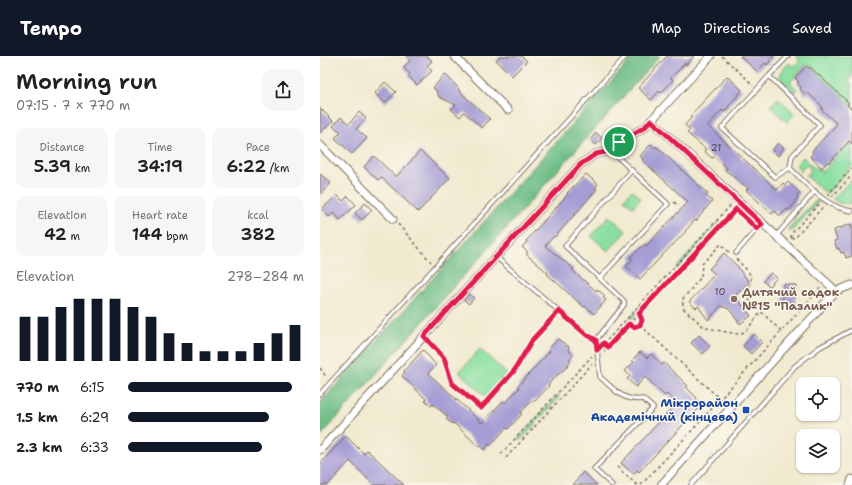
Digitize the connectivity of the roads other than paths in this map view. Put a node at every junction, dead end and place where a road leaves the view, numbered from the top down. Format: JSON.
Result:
{"nodes":[{"id":1,"x":454,"y":56,"type":"edge"},
{"id":2,"x":626,"y":56,"type":"edge"},
{"id":3,"x":710,"y":56,"type":"edge"},
{"id":4,"x":788,"y":56,"type":"edge"},
{"id":5,"x":769,"y":76,"type":"junction"},
{"id":6,"x":508,"y":110,"type":"dead end"},
{"id":7,"x":651,"y":120,"type":"junction"},
{"id":8,"x":320,"y":145,"type":"edge"},
{"id":9,"x":611,"y":151,"type":"junction"},
{"id":10,"x":790,"y":168,"type":"junction"},
{"id":11,"x":632,"y":170,"type":"junction"},
{"id":12,"x":815,"y":191,"type":"junction"},
{"id":13,"x":852,"y":211,"type":"edge"},
{"id":14,"x":393,"y":218,"type":"road end"},
{"id":15,"x":762,"y":224,"type":"junction"},
{"id":16,"x":776,"y":236,"type":"junction"},
{"id":17,"x":736,"y":253,"type":"dead end"},
{"id":18,"x":496,"y":257,"type":"junction"},
{"id":19,"x":600,"y":278,"type":"junction"},
{"id":20,"x":852,"y":285,"type":"edge"},
{"id":21,"x":836,"y":291,"type":"junction"},
{"id":22,"x":559,"y":311,"type":"junction"},
{"id":23,"x":852,"y":330,"type":"edge"},
{"id":24,"x":424,"y":336,"type":"junction"},
{"id":25,"x":596,"y":340,"type":"junction"},
{"id":26,"x":320,"y":394,"type":"edge"},
{"id":27,"x":320,"y":450,"type":"edge"},
{"id":28,"x":852,"y":479,"type":"edge"},
{"id":29,"x":612,"y":485,"type":"edge"},
{"id":30,"x":661,"y":485,"type":"edge"},
{"id":31,"x":691,"y":485,"type":"edge"},
{"id":32,"x":850,"y":485,"type":"edge"}],
"edges":[{"from":1,"to":6,"type":"street"},
{"from":2,"to":26,"type":"lane"},
{"from":3,"to":7,"type":"street"},
{"from":4,"to":5,"type":"lane"},
{"from":5,"to":10,"type":"lane"},
{"from":5,"to":10,"type":"lane"},
{"from":7,"to":9,"type":"street"},
{"from":7,"to":15,"type":"street"},
{"from":8,"to":14,"type":"street"},
{"from":9,"to":11,"type":"lane"},
{"from":9,"to":18,"type":"street"},
{"from":10,"to":12,"type":"lane"},
{"from":11,"to":19,"type":"lane"},
{"from":11,"to":19,"type":"lane"},
{"from":12,"to":13,"type":"lane"},
{"from":12,"to":16,"type":"lane"},
{"from":15,"to":16,"type":"street"},
{"from":15,"to":17,"type":"lane"},
{"from":16,"to":21,"type":"street"},
{"from":18,"to":22,"type":"lane"},
{"from":18,"to":24,"type":"street"},
{"from":19,"to":25,"type":"lane"},
{"from":20,"to":21,"type":"street"},
{"from":21,"to":30,"type":"street"},
{"from":22,"to":24,"type":"lane"},
{"from":22,"to":25,"type":"lane"},
{"from":23,"to":31,"type":"lane"},
{"from":24,"to":27,"type":"street"},
{"from":25,"to":29,"type":"lane"},
{"from":28,"to":32,"type":"street"}]}
